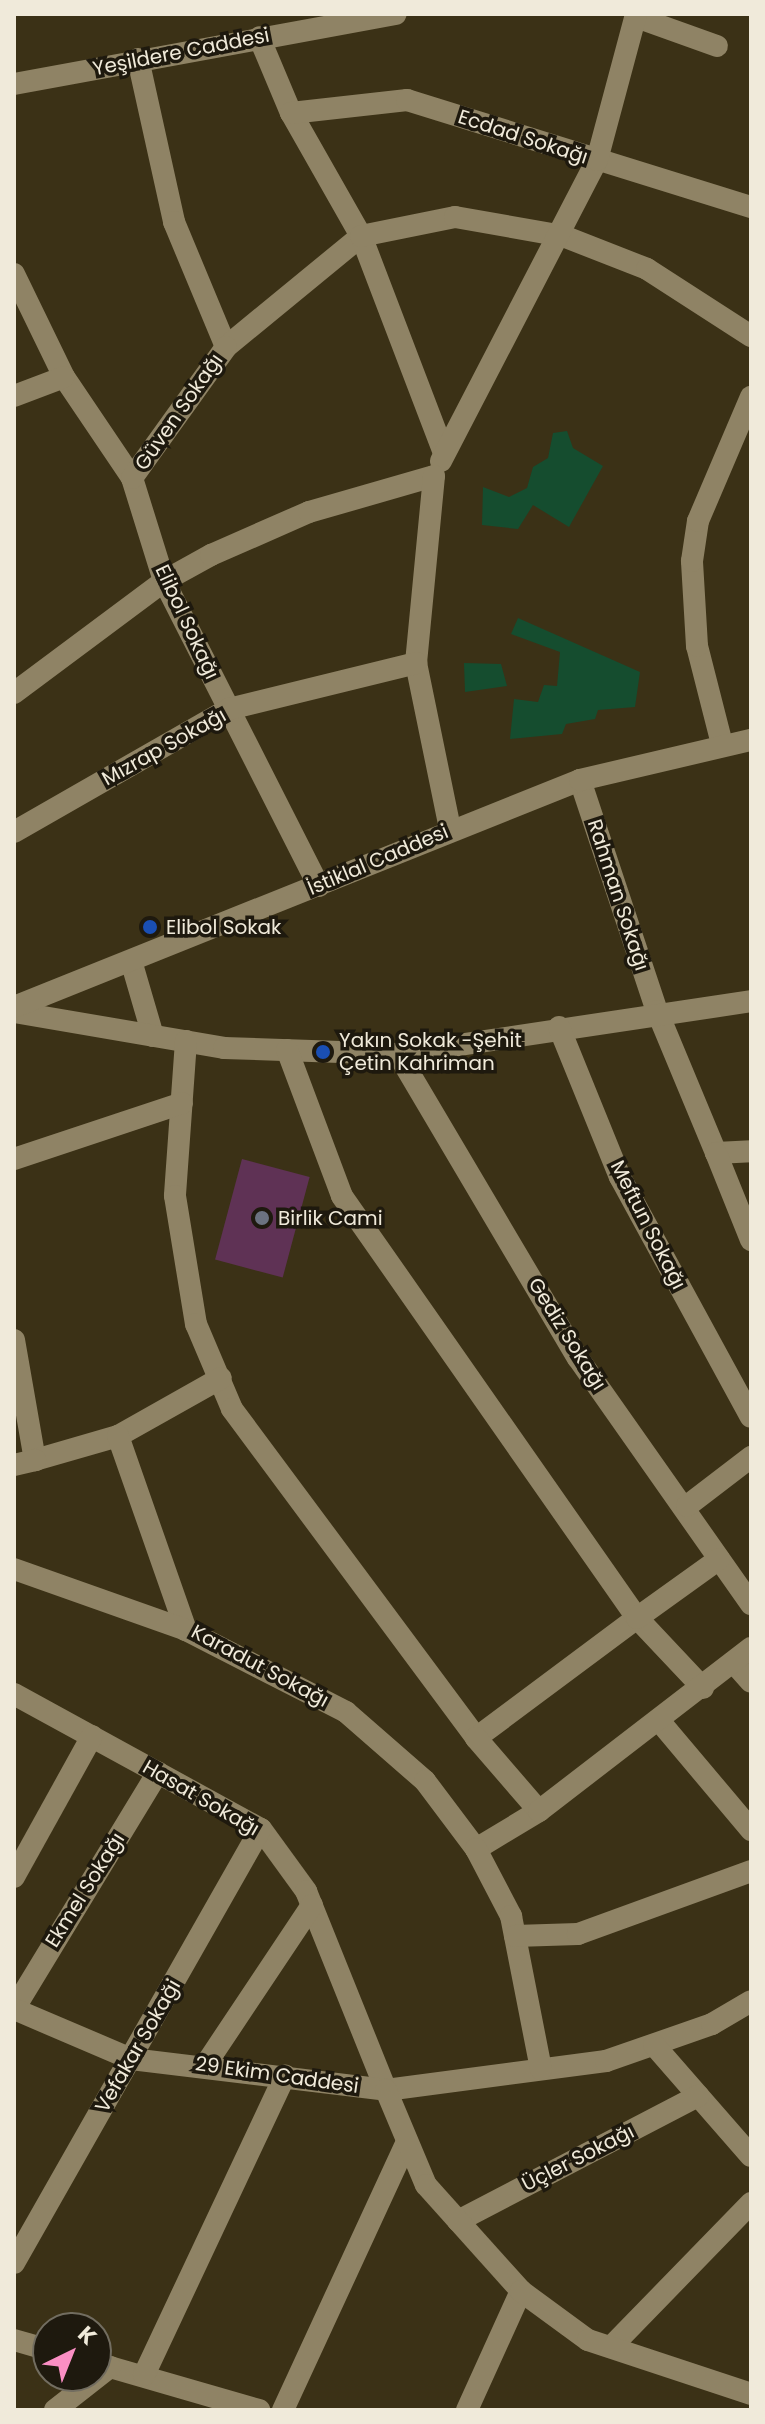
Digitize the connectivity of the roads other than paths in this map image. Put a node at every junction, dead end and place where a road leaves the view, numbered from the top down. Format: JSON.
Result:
{"nodes":[{"id":1,"x":383,"y":15,"type":"edge"},
{"id":2,"x":636,"y":15,"type":"edge"},
{"id":3,"x":259,"y":37,"type":"junction"},
{"id":4,"x":717,"y":46,"type":"dead end"},
{"id":5,"x":138,"y":59,"type":"junction"},
{"id":6,"x":14,"y":84,"type":"edge"},
{"id":7,"x":291,"y":113,"type":"junction"},
{"id":8,"x":597,"y":160,"type":"junction"},
{"id":9,"x":751,"y":207,"type":"edge"},
{"id":10,"x":361,"y":236,"type":"junction"},
{"id":11,"x":563,"y":236,"type":"junction"},
{"id":12,"x":14,"y":274,"type":"edge"},
{"id":13,"x":751,"y":336,"type":"edge"},
{"id":14,"x":226,"y":347,"type":"junction"},
{"id":15,"x":64,"y":377,"type":"junction"},
{"id":16,"x":14,"y":396,"type":"edge"},
{"id":17,"x":751,"y":397,"type":"edge"},
{"id":18,"x":444,"y":453,"type":"junction"},
{"id":19,"x":434,"y":476,"type":"junction"},
{"id":20,"x":132,"y":478,"type":"junction"},
{"id":21,"x":164,"y":581,"type":"junction"},
{"id":22,"x":416,"y":663,"type":"junction"},
{"id":23,"x":15,"y":688,"type":"edge"},
{"id":24,"x":229,"y":709,"type":"junction"},
{"id":25,"x":751,"y":740,"type":"edge"},
{"id":26,"x":722,"y":744,"type":"junction"},
{"id":27,"x":580,"y":780,"type":"junction"},
{"id":28,"x":450,"y":829,"type":"junction"},
{"id":29,"x":14,"y":832,"type":"edge"},
{"id":30,"x":319,"y":886,"type":"junction"},
{"id":31,"x":132,"y":964,"type":"junction"},
{"id":32,"x":751,"y":1001,"type":"edge"},
{"id":33,"x":14,"y":1009,"type":"edge"},
{"id":34,"x":657,"y":1011,"type":"junction"},
{"id":35,"x":559,"y":1027,"type":"junction"},
{"id":36,"x":153,"y":1036,"type":"junction"},
{"id":37,"x":186,"y":1041,"type":"junction"},
{"id":38,"x":287,"y":1050,"type":"junction"},
{"id":39,"x":398,"y":1054,"type":"junction"},
{"id":40,"x":182,"y":1103,"type":"junction"},
{"id":41,"x":751,"y":1151,"type":"edge"},
{"id":42,"x":716,"y":1153,"type":"junction"},
{"id":43,"x":14,"y":1159,"type":"edge"},
{"id":44,"x":751,"y":1240,"type":"edge"},
{"id":45,"x":14,"y":1340,"type":"edge"},
{"id":46,"x":221,"y":1378,"type":"junction"},
{"id":47,"x":751,"y":1417,"type":"edge"},
{"id":48,"x":118,"y":1436,"type":"junction"},
{"id":49,"x":751,"y":1457,"type":"edge"},
{"id":50,"x":24,"y":1462,"type":"edge"},
{"id":51,"x":687,"y":1506,"type":"junction"},
{"id":52,"x":719,"y":1559,"type":"junction"},
{"id":53,"x":14,"y":1569,"type":"edge"},
{"id":54,"x":751,"y":1604,"type":"edge"},
{"id":55,"x":637,"y":1618,"type":"junction"},
{"id":56,"x":186,"y":1630,"type":"junction"},
{"id":57,"x":751,"y":1648,"type":"edge"},
{"id":58,"x":734,"y":1663,"type":"junction"},
{"id":59,"x":751,"y":1682,"type":"edge"},
{"id":60,"x":703,"y":1688,"type":"junction"},
{"id":61,"x":14,"y":1694,"type":"edge"},
{"id":62,"x":661,"y":1723,"type":"junction"},
{"id":63,"x":92,"y":1736,"type":"junction"},
{"id":64,"x":476,"y":1738,"type":"junction"},
{"id":65,"x":158,"y":1772,"type":"junction"},
{"id":66,"x":539,"y":1811,"type":"junction"},
{"id":67,"x":261,"y":1829,"type":"junction"},
{"id":68,"x":751,"y":1830,"type":"edge"},
{"id":69,"x":476,"y":1849,"type":"junction"},
{"id":70,"x":751,"y":1871,"type":"edge"},
{"id":71,"x":14,"y":1877,"type":"edge"},
{"id":72,"x":312,"y":1905,"type":"junction"},
{"id":73,"x":515,"y":1936,"type":"junction"},
{"id":74,"x":751,"y":2001,"type":"edge"},
{"id":75,"x":14,"y":2009,"type":"edge"},
{"id":76,"x":654,"y":2045,"type":"junction"},
{"id":77,"x":131,"y":2059,"type":"junction"},
{"id":78,"x":206,"y":2064,"type":"junction"},
{"id":79,"x":541,"y":2069,"type":"junction"},
{"id":80,"x":285,"y":2075,"type":"junction"},
{"id":81,"x":386,"y":2090,"type":"junction"},
{"id":82,"x":698,"y":2096,"type":"junction"},
{"id":83,"x":407,"y":2142,"type":"junction"},
{"id":84,"x":751,"y":2156,"type":"edge"},
{"id":85,"x":751,"y":2203,"type":"edge"},
{"id":86,"x":458,"y":2221,"type":"junction"},
{"id":87,"x":14,"y":2263,"type":"edge"},
{"id":88,"x":521,"y":2291,"type":"junction"},
{"id":89,"x":611,"y":2347,"type":"junction"},
{"id":90,"x":112,"y":2367,"type":"edge"},
{"id":91,"x":144,"y":2375,"type":"junction"},
{"id":92,"x":74,"y":2392,"type":"edge"},
{"id":93,"x":751,"y":2394,"type":"edge"},
{"id":94,"x":55,"y":2410,"type":"edge"},
{"id":95,"x":259,"y":2410,"type":"edge"},
{"id":96,"x":283,"y":2410,"type":"edge"},
{"id":97,"x":467,"y":2410,"type":"edge"}],
"edges":[{"from":1,"to":3,"type":"street","name":"Yeşildere Caddesi"},
{"from":2,"to":4,"type":"street"},
{"from":2,"to":8,"type":"street"},
{"from":3,"to":5,"type":"street","name":"Yeşildere Caddesi"},
{"from":3,"to":7,"type":"street"},
{"from":5,"to":6,"type":"street","name":"Yeşildere Caddesi"},
{"from":5,"to":14,"type":"street"},
{"from":7,"to":8,"type":"street","name":"Ecdad Sokağı"},
{"from":7,"to":10,"type":"street"},
{"from":8,"to":9,"type":"street","name":"Ecdad Sokağı"},
{"from":8,"to":11,"type":"street"},
{"from":10,"to":11,"type":"street"},
{"from":10,"to":14,"type":"street","name":"Güven Sokağı"},
{"from":10,"to":18,"type":"street"},
{"from":11,"to":13,"type":"street"},
{"from":11,"to":18,"type":"street"},
{"from":12,"to":15,"type":"street","name":"Elibol Sokağı"},
{"from":14,"to":20,"type":"street","name":"Güven Sokağı"},
{"from":15,"to":16,"type":"street"},
{"from":15,"to":20,"type":"street","name":"Elibol Sokağı"},
{"from":17,"to":26,"type":"street"},
{"from":18,"to":19,"type":"street"},
{"from":19,"to":21,"type":"street"},
{"from":19,"to":22,"type":"street"},
{"from":20,"to":21,"type":"street","name":"Elibol Sokağı"},
{"from":21,"to":23,"type":"street"},
{"from":21,"to":24,"type":"street","name":"Elibol Sokağı"},
{"from":22,"to":24,"type":"street","name":"Mızrap Sokağı"},
{"from":22,"to":28,"type":"street"},
{"from":24,"to":29,"type":"street","name":"Mızrap Sokağı"},
{"from":24,"to":30,"type":"street","name":"Elibol Sokağı"},
{"from":25,"to":26,"type":"street","name":"İstiklal Caddesi"},
{"from":26,"to":27,"type":"street","name":"İstiklal Caddesi"},
{"from":27,"to":28,"type":"street","name":"İstiklal Caddesi"},
{"from":27,"to":34,"type":"street","name":"Rahman Sokağı"},
{"from":28,"to":30,"type":"street","name":"İstiklal Caddesi"},
{"from":30,"to":31,"type":"street","name":"İstiklal Caddesi"},
{"from":31,"to":33,"type":"street","name":"İstiklal Caddesi"},
{"from":31,"to":36,"type":"street"},
{"from":32,"to":34,"type":"street"},
{"from":33,"to":36,"type":"street"},
{"from":34,"to":35,"type":"street"},
{"from":34,"to":42,"type":"street","name":"Rahman Sokağı"},
{"from":35,"to":39,"type":"street"},
{"from":35,"to":47,"type":"street","name":"Meftun Sokağı"},
{"from":36,"to":37,"type":"street"},
{"from":37,"to":38,"type":"street"},
{"from":37,"to":40,"type":"street"},
{"from":38,"to":39,"type":"street"},
{"from":38,"to":55,"type":"street"},
{"from":39,"to":51,"type":"street","name":"Gediz Sokağı"},
{"from":40,"to":43,"type":"street"},
{"from":40,"to":46,"type":"street"},
{"from":41,"to":42,"type":"street"},
{"from":42,"to":44,"type":"street","name":"Rahman Sokağı"},
{"from":45,"to":50,"type":"street"},
{"from":46,"to":48,"type":"street"},
{"from":46,"to":64,"type":"street"},
{"from":48,"to":50,"type":"street"},
{"from":48,"to":56,"type":"street","name":"Karadut Sokağı"},
{"from":49,"to":51,"type":"street"},
{"from":51,"to":52,"type":"street","name":"Gediz Sokağı"},
{"from":52,"to":54,"type":"street","name":"Gediz Sokağı"},
{"from":52,"to":55,"type":"street"},
{"from":53,"to":56,"type":"street"},
{"from":55,"to":60,"type":"street"},
{"from":55,"to":64,"type":"street"},
{"from":56,"to":69,"type":"street","name":"Karadut Sokağı"},
{"from":57,"to":58,"type":"street"},
{"from":58,"to":59,"type":"street"},
{"from":58,"to":60,"type":"street"},
{"from":60,"to":62,"type":"street"},
{"from":61,"to":63,"type":"street","name":"Hasat Sokağı"},
{"from":62,"to":66,"type":"street"},
{"from":62,"to":68,"type":"street"},
{"from":63,"to":65,"type":"street","name":"Hasat Sokağı"},
{"from":63,"to":71,"type":"street"},
{"from":64,"to":66,"type":"street"},
{"from":65,"to":67,"type":"street","name":"Hasat Sokağı"},
{"from":65,"to":75,"type":"street","name":"Ekmel Sokağı"},
{"from":66,"to":69,"type":"street"},
{"from":67,"to":72,"type":"street","name":"Hasat Sokağı"},
{"from":67,"to":77,"type":"street","name":"Vefakar Sokaği"},
{"from":69,"to":73,"type":"street","name":"Karadut Sokağı"},
{"from":70,"to":73,"type":"street"},
{"from":72,"to":78,"type":"street"},
{"from":72,"to":81,"type":"street","name":"Hasat Sokağı"},
{"from":73,"to":79,"type":"street","name":"Karadut Sokağı"},
{"from":74,"to":76,"type":"street"},
{"from":75,"to":77,"type":"street","name":"29 Ekim Caddesi"},
{"from":76,"to":79,"type":"street"},
{"from":76,"to":82,"type":"street"},
{"from":77,"to":78,"type":"street","name":"29 Ekim Caddesi"},
{"from":77,"to":87,"type":"street","name":"Vefakar Sokaği"},
{"from":78,"to":80,"type":"street","name":"29 Ekim Caddesi"},
{"from":79,"to":81,"type":"street"},
{"from":80,"to":81,"type":"street","name":"29 Ekim Caddesi"},
{"from":80,"to":91,"type":"street"},
{"from":81,"to":83,"type":"street","name":"29 Ekim Caddesi"},
{"from":82,"to":84,"type":"street"},
{"from":82,"to":86,"type":"street","name":"Üçler Sokağı"},
{"from":83,"to":86,"type":"street","name":"29 Ekim Caddesi"},
{"from":83,"to":96,"type":"street"},
{"from":85,"to":89,"type":"street"},
{"from":86,"to":88,"type":"street","name":"29 Ekim Caddesi"},
{"from":88,"to":89,"type":"street","name":"29 Ekim Caddesi"},
{"from":88,"to":97,"type":"street"},
{"from":89,"to":93,"type":"street","name":"29 Ekim Caddesi"},
{"from":90,"to":91,"type":"street"},
{"from":91,"to":95,"type":"street"},
{"from":92,"to":94,"type":"street"}]}
